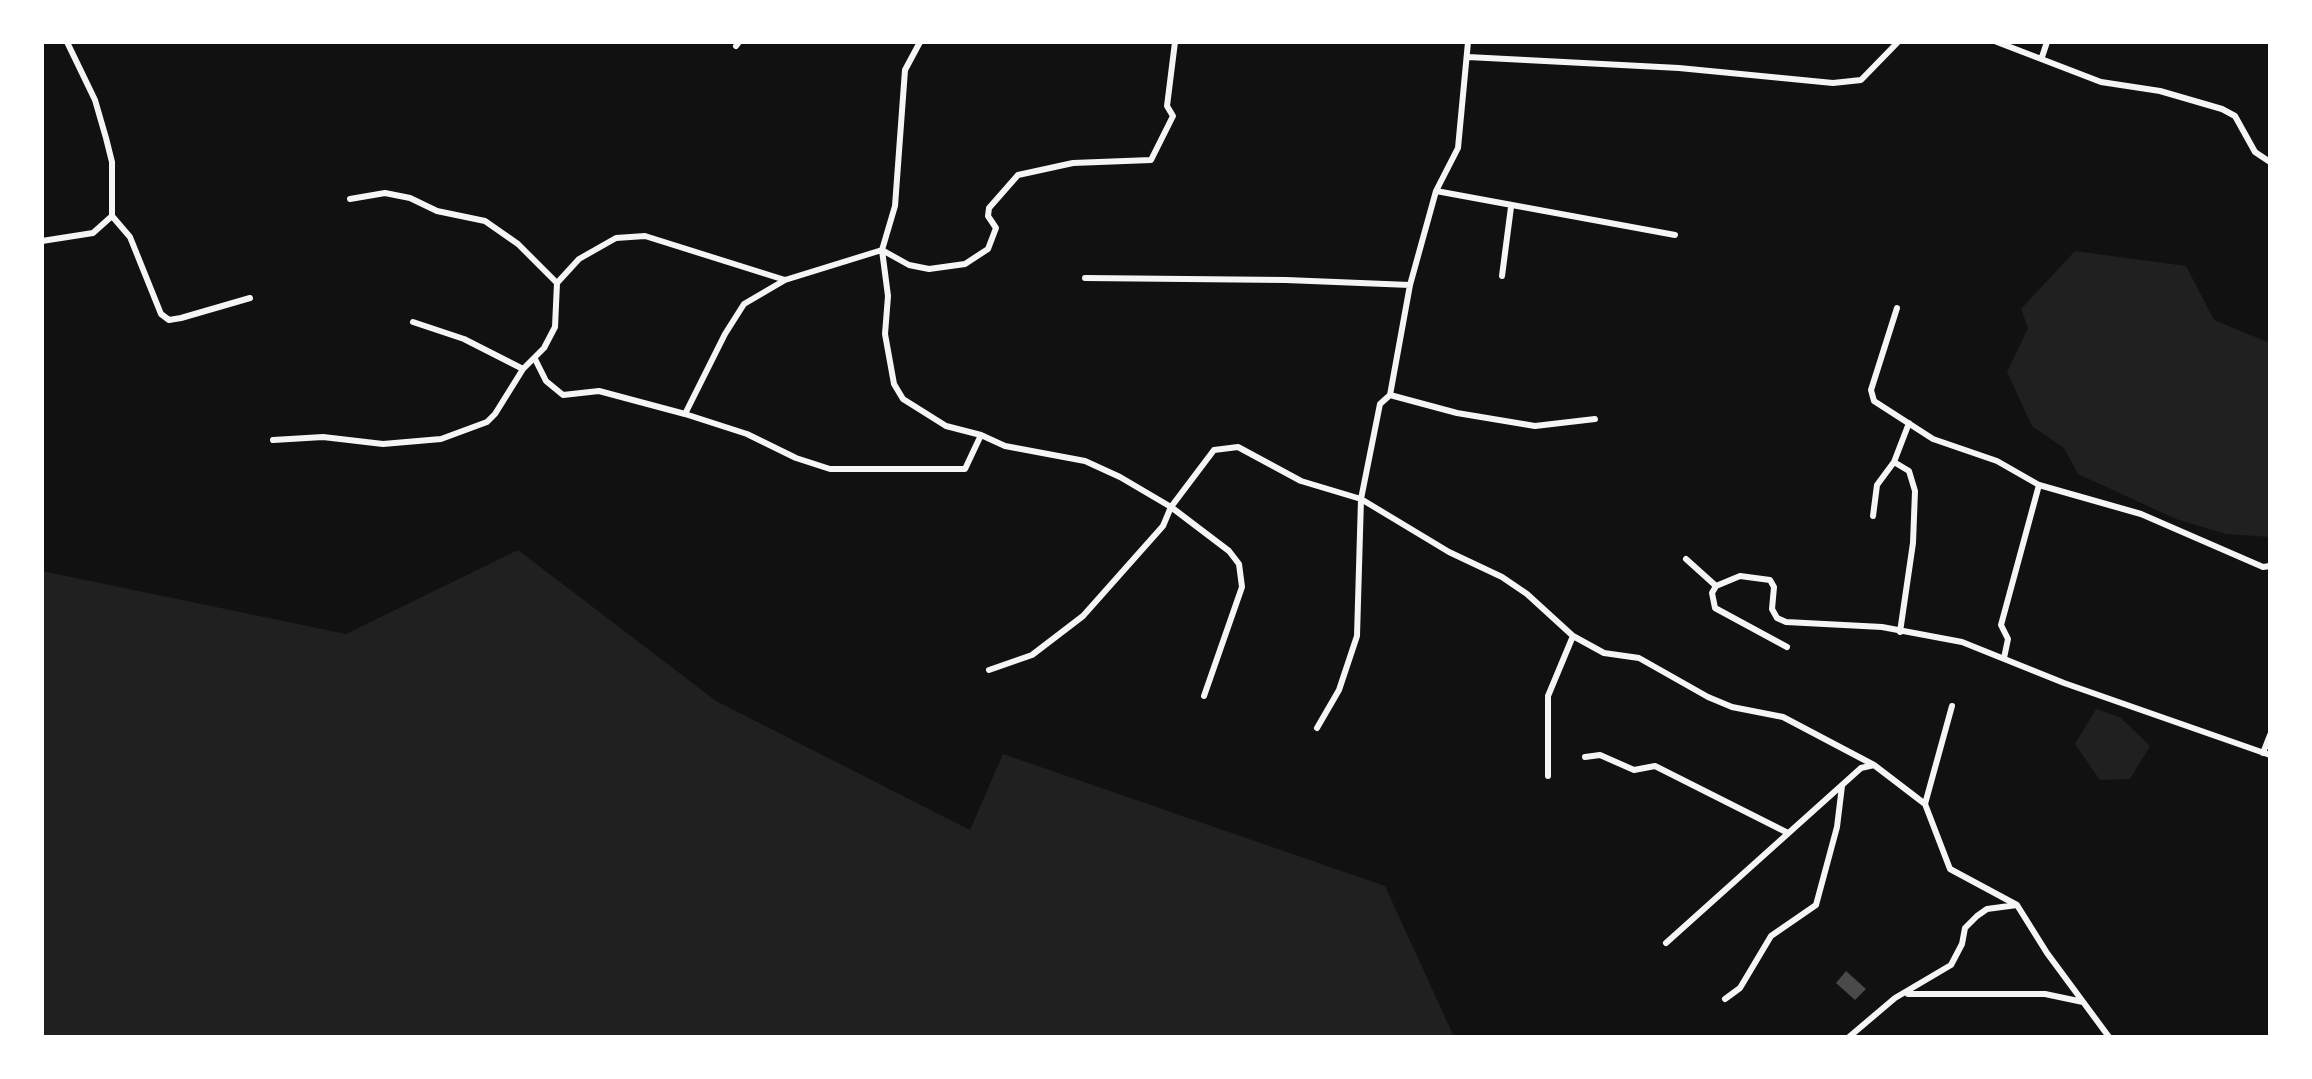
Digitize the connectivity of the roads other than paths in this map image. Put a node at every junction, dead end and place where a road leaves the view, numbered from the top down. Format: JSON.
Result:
{"nodes":[{"id":1,"x":67,"y":42,"type":"edge"},
{"id":2,"x":920,"y":42,"type":"edge"},
{"id":3,"x":1175,"y":42,"type":"edge"},
{"id":4,"x":1468,"y":42,"type":"edge"},
{"id":5,"x":1898,"y":42,"type":"edge"},
{"id":6,"x":1997,"y":42,"type":"edge"},
{"id":7,"x":2047,"y":42,"type":"edge"},
{"id":8,"x":1468,"y":57,"type":"junction"},
{"id":9,"x":2042,"y":57,"type":"junction"},
{"id":10,"x":2270,"y":162,"type":"edge"},
{"id":11,"x":1436,"y":191,"type":"junction"},
{"id":12,"x":350,"y":199,"type":"dead end"},
{"id":13,"x":1511,"y":207,"type":"junction"},
{"id":14,"x":112,"y":216,"type":"junction"},
{"id":15,"x":1675,"y":235,"type":"dead end"},
{"id":16,"x":42,"y":241,"type":"edge"},
{"id":17,"x":882,"y":250,"type":"junction"},
{"id":18,"x":1502,"y":276,"type":"dead end"},
{"id":19,"x":1085,"y":278,"type":"dead end"},
{"id":20,"x":785,"y":280,"type":"junction"},
{"id":21,"x":557,"y":283,"type":"junction"},
{"id":22,"x":1410,"y":285,"type":"junction"},
{"id":23,"x":250,"y":298,"type":"dead end"},
{"id":24,"x":1897,"y":308,"type":"dead end"},
{"id":25,"x":413,"y":322,"type":"dead end"},
{"id":26,"x":535,"y":359,"type":"junction"},
{"id":27,"x":523,"y":369,"type":"junction"},
{"id":28,"x":1390,"y":395,"type":"junction"},
{"id":29,"x":685,"y":414,"type":"junction"},
{"id":30,"x":1595,"y":419,"type":"dead end"},
{"id":31,"x":1909,"y":423,"type":"junction"},
{"id":32,"x":981,"y":435,"type":"junction"},
{"id":33,"x":273,"y":440,"type":"dead end"},
{"id":34,"x":1894,"y":462,"type":"junction"},
{"id":35,"x":2039,"y":485,"type":"junction"},
{"id":36,"x":1361,"y":499,"type":"junction"},
{"id":37,"x":1171,"y":507,"type":"junction"},
{"id":38,"x":1873,"y":516,"type":"dead end"},
{"id":39,"x":1686,"y":559,"type":"dead end"},
{"id":40,"x":2268,"y":568,"type":"edge"},
{"id":41,"x":1716,"y":586,"type":"junction"},
{"id":42,"x":1900,"y":632,"type":"junction"},
{"id":43,"x":1573,"y":636,"type":"junction"},
{"id":44,"x":1787,"y":647,"type":"dead end"},
{"id":45,"x":2004,"y":658,"type":"junction"},
{"id":46,"x":989,"y":670,"type":"dead end"},
{"id":47,"x":1204,"y":696,"type":"dead end"},
{"id":48,"x":1952,"y":706,"type":"dead end"},
{"id":49,"x":1317,"y":728,"type":"dead end"},
{"id":50,"x":2270,"y":735,"type":"edge"},
{"id":51,"x":2267,"y":754,"type":"edge"},
{"id":52,"x":1856,"y":755,"type":"junction"},
{"id":53,"x":1585,"y":757,"type":"dead end"},
{"id":54,"x":1874,"y":765,"type":"junction"},
{"id":55,"x":1861,"y":768,"type":"junction"},
{"id":56,"x":1548,"y":776,"type":"dead end"},
{"id":57,"x":1842,"y":786,"type":"junction"},
{"id":58,"x":1925,"y":804,"type":"junction"},
{"id":59,"x":1788,"y":833,"type":"junction"},
{"id":60,"x":2017,"y":905,"type":"junction"},
{"id":61,"x":1666,"y":943,"type":"dead end"},
{"id":62,"x":1903,"y":994,"type":"junction"},
{"id":63,"x":1725,"y":999,"type":"dead end"},
{"id":64,"x":2083,"y":1002,"type":"junction"},
{"id":65,"x":1849,"y":1037,"type":"edge"},
{"id":66,"x":2109,"y":1037,"type":"edge"}],
"edges":[{"from":1,"to":14,"type":"street"},
{"from":2,"to":17,"type":"street"},
{"from":3,"to":17,"type":"street"},
{"from":4,"to":8,"type":"street"},
{"from":5,"to":8,"type":"street"},
{"from":6,"to":9,"type":"street"},
{"from":7,"to":9,"type":"street"},
{"from":8,"to":11,"type":"street"},
{"from":9,"to":10,"type":"street"},
{"from":11,"to":13,"type":"street"},
{"from":11,"to":22,"type":"street"},
{"from":12,"to":21,"type":"street"},
{"from":13,"to":15,"type":"street"},
{"from":13,"to":18,"type":"street"},
{"from":14,"to":16,"type":"street"},
{"from":14,"to":23,"type":"street"},
{"from":17,"to":20,"type":"street"},
{"from":17,"to":32,"type":"street"},
{"from":19,"to":22,"type":"street"},
{"from":20,"to":21,"type":"street"},
{"from":20,"to":29,"type":"street"},
{"from":21,"to":26,"type":"street"},
{"from":22,"to":28,"type":"street"},
{"from":24,"to":31,"type":"street"},
{"from":25,"to":27,"type":"street"},
{"from":26,"to":27,"type":"street"},
{"from":26,"to":29,"type":"street"},
{"from":27,"to":33,"type":"street"},
{"from":28,"to":30,"type":"street"},
{"from":28,"to":36,"type":"street"},
{"from":29,"to":32,"type":"street"},
{"from":31,"to":34,"type":"street"},
{"from":31,"to":35,"type":"street"},
{"from":32,"to":37,"type":"street"},
{"from":34,"to":38,"type":"street"},
{"from":34,"to":42,"type":"street"},
{"from":35,"to":40,"type":"street"},
{"from":35,"to":45,"type":"street"},
{"from":36,"to":37,"type":"street"},
{"from":36,"to":43,"type":"street"},
{"from":36,"to":49,"type":"street"},
{"from":37,"to":46,"type":"street"},
{"from":37,"to":47,"type":"street"},
{"from":39,"to":41,"type":"street"},
{"from":41,"to":42,"type":"street"},
{"from":41,"to":44,"type":"street"},
{"from":42,"to":45,"type":"street"},
{"from":43,"to":52,"type":"street"},
{"from":43,"to":56,"type":"street"},
{"from":45,"to":51,"type":"street"},
{"from":48,"to":58,"type":"street"},
{"from":50,"to":51,"type":"street"},
{"from":52,"to":54,"type":"street"},
{"from":52,"to":55,"type":"street"},
{"from":53,"to":59,"type":"street"},
{"from":54,"to":55,"type":"street"},
{"from":54,"to":58,"type":"street"},
{"from":55,"to":57,"type":"street"},
{"from":57,"to":59,"type":"street"},
{"from":57,"to":63,"type":"street"},
{"from":58,"to":60,"type":"street"},
{"from":59,"to":61,"type":"street"},
{"from":60,"to":62,"type":"street"},
{"from":60,"to":64,"type":"street"},
{"from":62,"to":64,"type":"street"},
{"from":62,"to":65,"type":"street"},
{"from":64,"to":66,"type":"street"}]}
